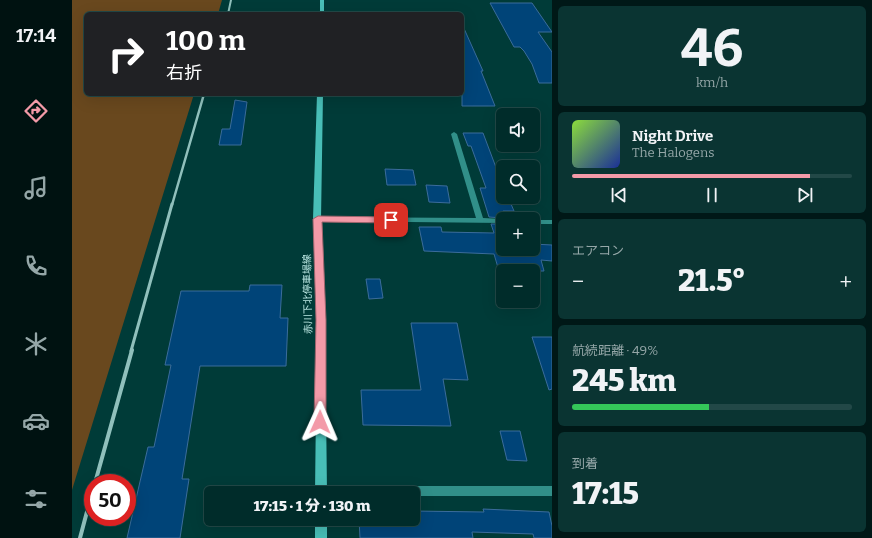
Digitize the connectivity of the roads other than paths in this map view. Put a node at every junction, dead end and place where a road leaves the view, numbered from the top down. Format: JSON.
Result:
{"nodes":[{"id":1,"x":322,"y":0,"type":"edge"},
{"id":2,"x":322,"y":12,"type":"edge"},
{"id":3,"x":320,"y":96,"type":"edge"},
{"id":4,"x":454,"y":134,"type":"dead end"},
{"id":5,"x":318,"y":219,"type":"junction"},
{"id":6,"x":480,"y":221,"type":"junction"},
{"id":7,"x":496,"y":221,"type":"edge"},
{"id":8,"x":540,"y":222,"type":"edge"},
{"id":9,"x":552,"y":222,"type":"edge"},
{"id":10,"x":321,"y":486,"type":"edge"},
{"id":11,"x":552,"y":491,"type":"edge"},
{"id":12,"x":420,"y":492,"type":"edge"},
{"id":13,"x":321,"y":526,"type":"edge"},
{"id":14,"x":321,"y":538,"type":"edge"}],
"edges":[{"from":1,"to":2,"type":"main road"},
{"from":3,"to":5,"type":"main road","name":"赤川下北停車場線"},
{"from":4,"to":6,"type":"street"},
{"from":5,"to":6,"type":"street"},
{"from":5,"to":10,"type":"main road","name":"赤川下北停車場線"},
{"from":6,"to":7,"type":"street"},
{"from":8,"to":9,"type":"street"},
{"from":11,"to":12,"type":"street"},
{"from":13,"to":14,"type":"main road"}]}
